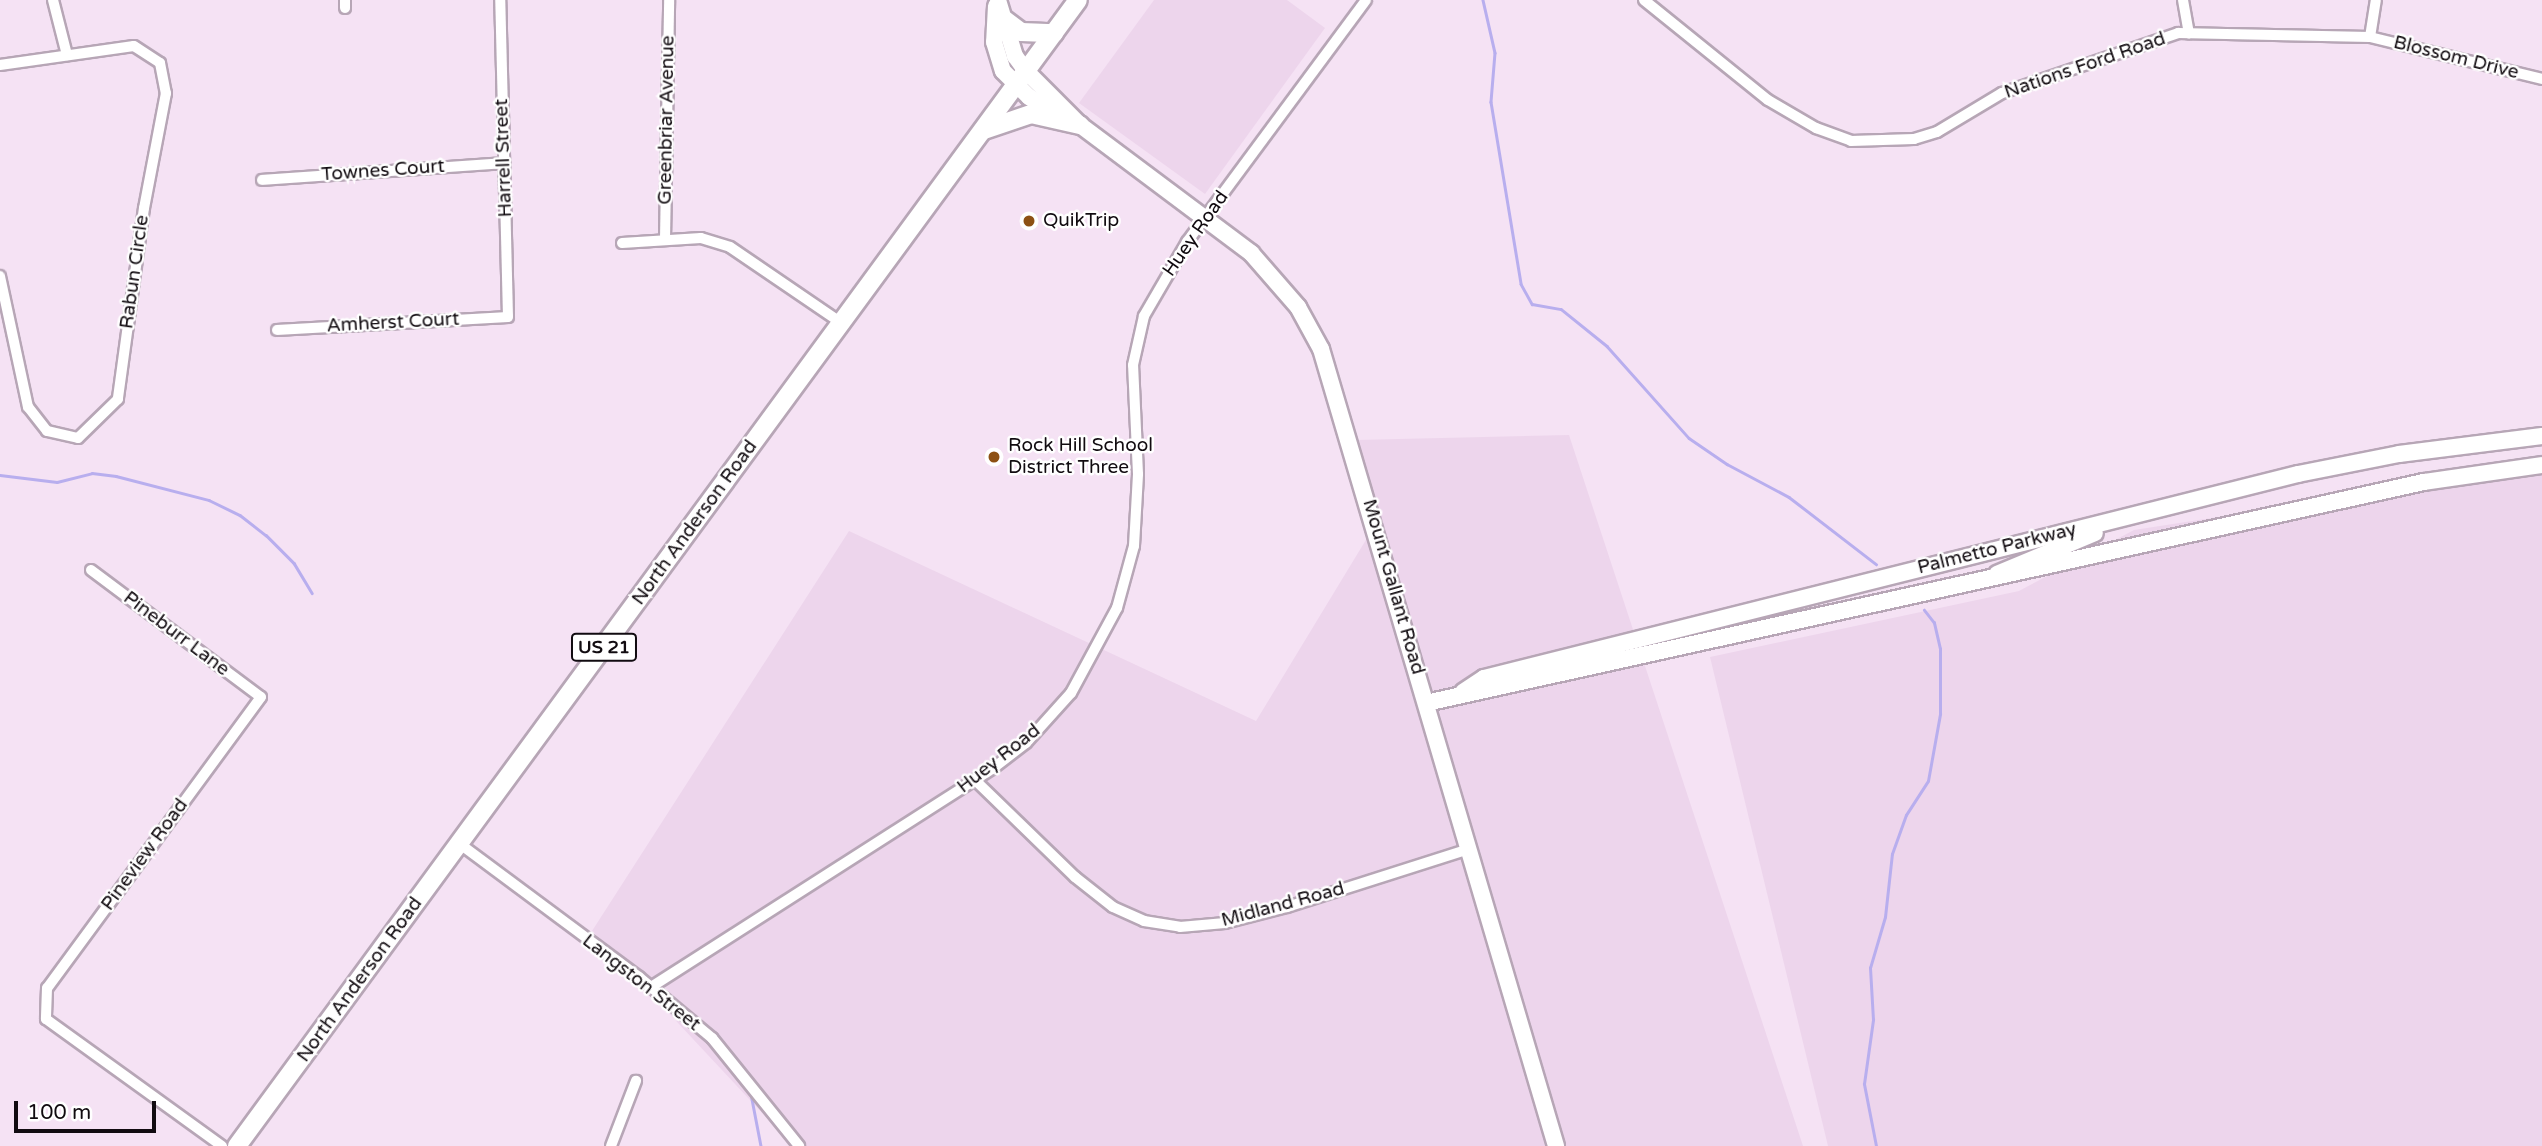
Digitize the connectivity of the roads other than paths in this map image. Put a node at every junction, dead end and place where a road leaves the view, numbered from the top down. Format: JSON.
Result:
{"nodes":[{"id":1,"x":53,"y":0,"type":"edge"},
{"id":2,"x":500,"y":0,"type":"edge"},
{"id":3,"x":669,"y":0,"type":"edge"},
{"id":4,"x":997,"y":0,"type":"edge"},
{"id":5,"x":1078,"y":0,"type":"edge"},
{"id":6,"x":1366,"y":0,"type":"edge"},
{"id":7,"x":1644,"y":0,"type":"edge"},
{"id":8,"x":2183,"y":0,"type":"edge"},
{"id":9,"x":2376,"y":0,"type":"edge"},
{"id":10,"x":1004,"y":20,"type":"junction"},
{"id":11,"x":1054,"y":33,"type":"junction"},
{"id":12,"x":2189,"y":33,"type":"junction"},
{"id":13,"x":2370,"y":37,"type":"junction"},
{"id":14,"x":67,"y":55,"type":"junction"},
{"id":15,"x":0,"y":65,"type":"edge"},
{"id":16,"x":1020,"y":78,"type":"junction"},
{"id":17,"x":2542,"y":79,"type":"edge"},
{"id":18,"x":1080,"y":125,"type":"junction"},
{"id":19,"x":981,"y":132,"type":"junction"},
{"id":20,"x":504,"y":163,"type":"junction"},
{"id":21,"x":262,"y":180,"type":"dead end"},
{"id":22,"x":1206,"y":218,"type":"junction"},
{"id":23,"x":665,"y":239,"type":"junction"},
{"id":24,"x":622,"y":243,"type":"dead end"},
{"id":25,"x":0,"y":276,"type":"edge"},
{"id":26,"x":508,"y":317,"type":"joint"},
{"id":27,"x":840,"y":322,"type":"junction"},
{"id":28,"x":277,"y":330,"type":"dead end"},
{"id":29,"x":2542,"y":436,"type":"edge"},
{"id":30,"x":2542,"y":466,"type":"edge"},
{"id":31,"x":2128,"y":516,"type":"junction"},
{"id":32,"x":1984,"y":553,"type":"junction"},
{"id":33,"x":92,"y":570,"type":"dead end"},
{"id":34,"x":1990,"y":581,"type":"junction"},
{"id":35,"x":1461,"y":693,"type":"junction"},
{"id":36,"x":261,"y":697,"type":"joint"},
{"id":37,"x":1426,"y":703,"type":"junction"},
{"id":38,"x":976,"y":781,"type":"junction"},
{"id":39,"x":460,"y":844,"type":"junction"},
{"id":40,"x":1469,"y":849,"type":"junction"},
{"id":41,"x":652,"y":987,"type":"junction"},
{"id":42,"x":636,"y":1081,"type":"dead end"},
{"id":43,"x":222,"y":1146,"type":"edge"},
{"id":44,"x":237,"y":1146,"type":"edge"},
{"id":45,"x":611,"y":1146,"type":"edge"},
{"id":46,"x":799,"y":1146,"type":"edge"},
{"id":47,"x":1556,"y":1146,"type":"edge"}],
"edges":[{"from":1,"to":14,"type":"street"},
{"from":2,"to":20,"type":"street","name":"Harrell Street"},
{"from":3,"to":23,"type":"street","name":"Greenbriar Avenue"},
{"from":4,"to":10,"type":"street","name":"Mount Gallant Road"},
{"from":4,"to":16,"type":"street","name":"Mount Gallant Road"},
{"from":5,"to":11,"type":"main road","name":"North Anderson Road","number":"US 21"},
{"from":6,"to":22,"type":"street","name":"Huey Road"},
{"from":7,"to":12,"type":"street","name":"Nations Ford Road"},
{"from":8,"to":12,"type":"street"},
{"from":9,"to":13,"type":"street"},
{"from":10,"to":11,"type":"main road"},
{"from":10,"to":16,"type":"street","name":"Mount Gallant Road"},
{"from":11,"to":16,"type":"main road","name":"North Anderson Road","number":"US 21"},
{"from":12,"to":13,"type":"street","name":"Nations Ford Road"},
{"from":13,"to":17,"type":"street","name":"Blossom Drive"},
{"from":14,"to":15,"type":"street","name":"Rabun Circle"},
{"from":14,"to":25,"type":"street","name":"Rabun Circle"},
{"from":16,"to":18,"type":"street","name":"Mount Gallant Road"},
{"from":16,"to":19,"type":"main road","name":"North Anderson Road","number":"US 21"},
{"from":18,"to":19,"type":"main road"},
{"from":18,"to":22,"type":"street","name":"Mount Gallant Road"},
{"from":19,"to":27,"type":"main road","name":"North Anderson Road","number":"US 21"},
{"from":20,"to":21,"type":"street","name":"Townes Court"},
{"from":20,"to":26,"type":"street","name":"Harrell Street"},
{"from":22,"to":37,"type":"street","name":"Mount Gallant Road"},
{"from":22,"to":38,"type":"street","name":"Huey Road"},
{"from":23,"to":24,"type":"street"},
{"from":23,"to":27,"type":"street"},
{"from":26,"to":28,"type":"street","name":"Amherst Court"},
{"from":27,"to":39,"type":"main road","name":"North Anderson Road","number":"US 21"},
{"from":29,"to":31,"type":"street","name":"Palmetto Parkway"},
{"from":30,"to":34,"type":"street","name":"Palmetto Parkway"},
{"from":31,"to":32,"type":"street","name":"Palmetto Parkway"},
{"from":31,"to":34,"type":"street"},
{"from":32,"to":34,"type":"street"},
{"from":32,"to":35,"type":"street","name":"Palmetto Parkway"},
{"from":33,"to":36,"type":"street","name":"Pineburr Lane"},
{"from":34,"to":35,"type":"street","name":"Palmetto Parkway"},
{"from":35,"to":37,"type":"street","name":"Palmetto Parkway"},
{"from":36,"to":43,"type":"street","name":"Pineview Road"},
{"from":37,"to":40,"type":"street","name":"Mount Gallant Road"},
{"from":38,"to":40,"type":"street","name":"Midland Road"},
{"from":38,"to":41,"type":"street","name":"Huey Road"},
{"from":39,"to":41,"type":"street","name":"Langston Street"},
{"from":39,"to":44,"type":"main road","name":"North Anderson Road","number":"US 21"},
{"from":40,"to":47,"type":"street","name":"Mount Gallant Road"},
{"from":41,"to":46,"type":"street","name":"Langston Street"},
{"from":42,"to":45,"type":"street"}]}
